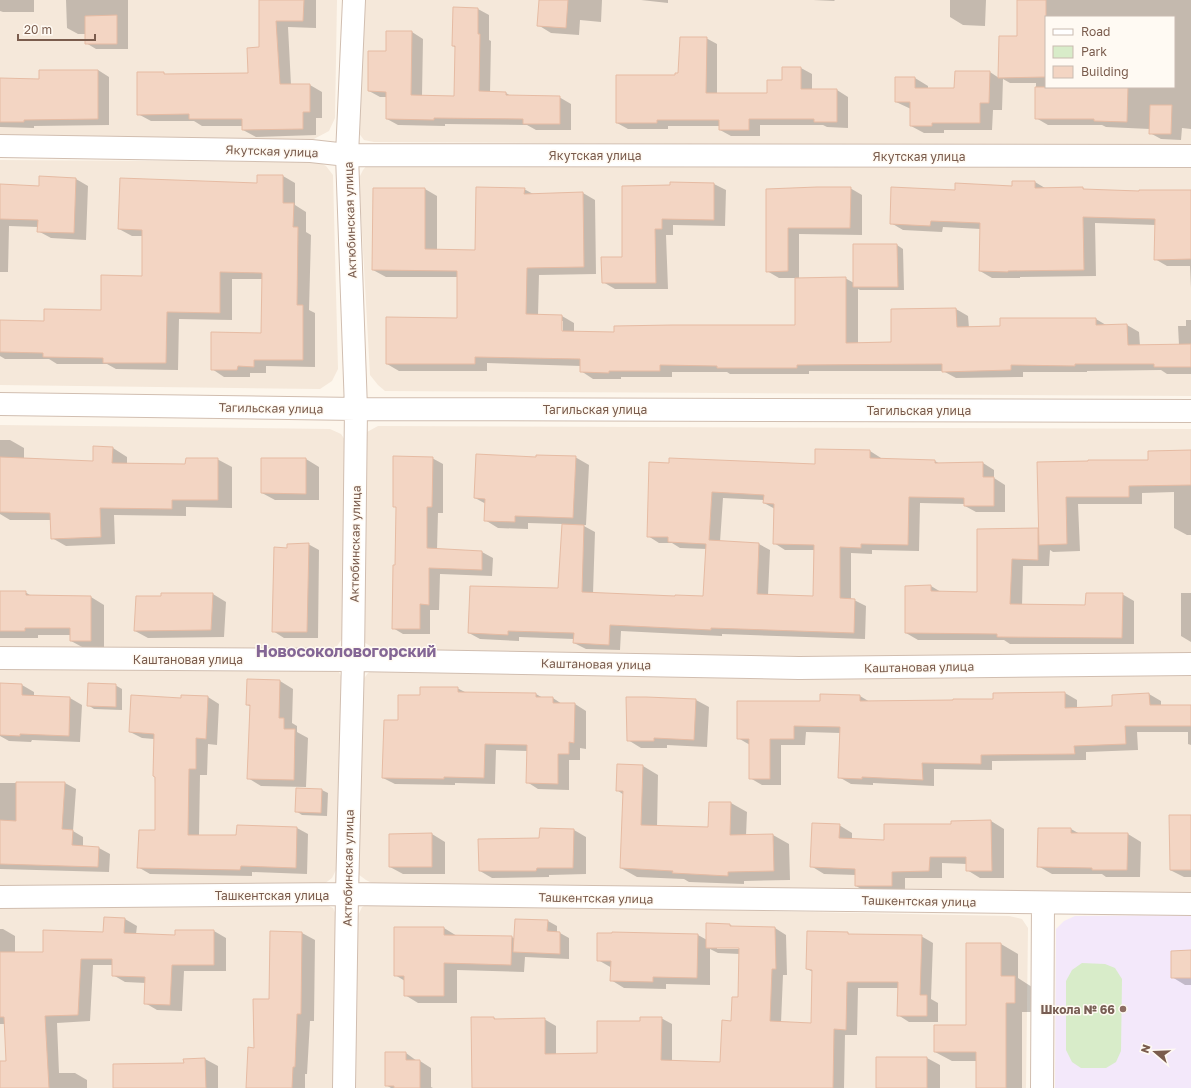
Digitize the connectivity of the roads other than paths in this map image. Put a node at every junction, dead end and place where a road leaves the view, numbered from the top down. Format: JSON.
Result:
{"nodes":[{"id":1,"x":354,"y":0,"type":"edge"},
{"id":2,"x":0,"y":146,"type":"edge"},
{"id":3,"x":348,"y":155,"type":"junction"},
{"id":4,"x":1191,"y":156,"type":"edge"},
{"id":5,"x":0,"y":404,"type":"edge"},
{"id":6,"x":356,"y":409,"type":"junction"},
{"id":7,"x":1191,"y":411,"type":"edge"},
{"id":8,"x":0,"y":658,"type":"edge"},
{"id":9,"x":353,"y":660,"type":"junction"},
{"id":10,"x":1191,"y":664,"type":"edge"},
{"id":11,"x":347,"y":894,"type":"junction"},
{"id":12,"x":0,"y":897,"type":"edge"},
{"id":13,"x":1043,"y":903,"type":"junction"},
{"id":14,"x":1191,"y":904,"type":"edge"},
{"id":15,"x":344,"y":1088,"type":"edge"},
{"id":16,"x":1042,"y":1088,"type":"edge"}],
"edges":[{"from":1,"to":3,"type":"street","name":"Актюбинская улица"},
{"from":2,"to":3,"type":"street","name":"Якутская улица"},
{"from":3,"to":4,"type":"street","name":"Якутская улица"},
{"from":3,"to":6,"type":"street","name":"Актюбинская улица"},
{"from":5,"to":6,"type":"street","name":"Тагильская улица"},
{"from":6,"to":7,"type":"street","name":"Тагильская улица"},
{"from":6,"to":9,"type":"street","name":"Актюбинская улица"},
{"from":8,"to":9,"type":"street","name":"Каштановая улица"},
{"from":9,"to":10,"type":"street","name":"Каштановая улица"},
{"from":9,"to":11,"type":"street","name":"Актюбинская улица"},
{"from":11,"to":12,"type":"street","name":"Ташкентская улица"},
{"from":11,"to":13,"type":"street","name":"Ташкентская улица"},
{"from":11,"to":15,"type":"street","name":"Актюбинская улица"},
{"from":13,"to":14,"type":"street","name":"Ташкентская улица"},
{"from":13,"to":16,"type":"street"}]}
